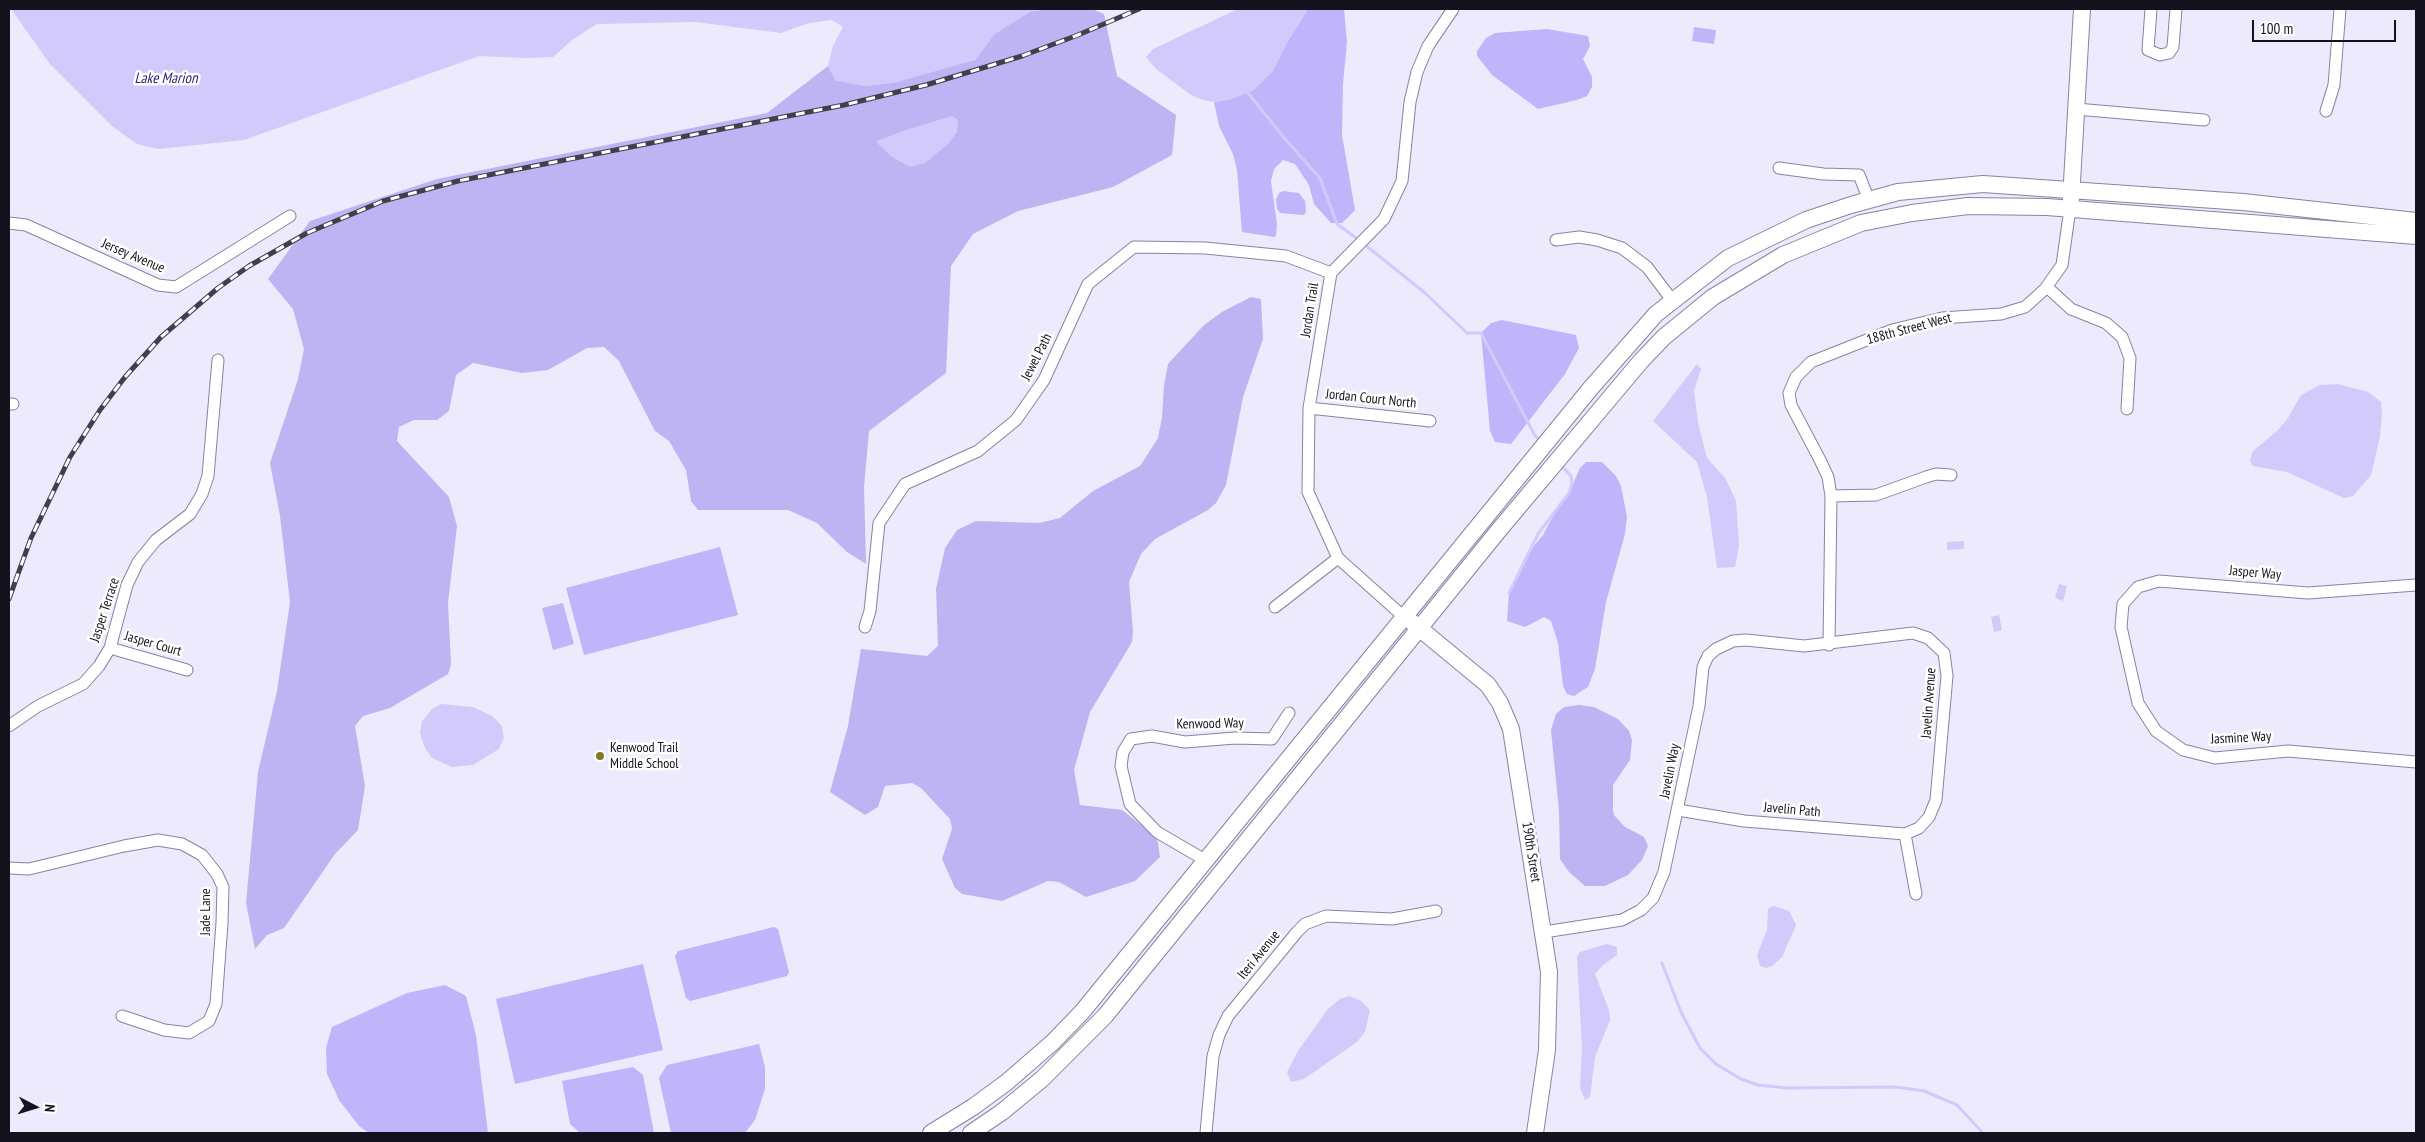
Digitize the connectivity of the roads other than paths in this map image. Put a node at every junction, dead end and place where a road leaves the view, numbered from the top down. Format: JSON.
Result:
{"nodes":[{"id":1,"x":1454,"y":9,"type":"edge"},
{"id":2,"x":2082,"y":9,"type":"edge"},
{"id":3,"x":2151,"y":9,"type":"edge"},
{"id":4,"x":2176,"y":9,"type":"edge"},
{"id":5,"x":2340,"y":9,"type":"edge"},
{"id":6,"x":2076,"y":109,"type":"junction"},
{"id":7,"x":2326,"y":111,"type":"dead end"},
{"id":8,"x":2204,"y":120,"type":"dead end"},
{"id":9,"x":1779,"y":168,"type":"dead end"},
{"id":10,"x":2071,"y":199,"type":"junction"},
{"id":11,"x":1870,"y":200,"type":"junction"},
{"id":12,"x":290,"y":216,"type":"dead end"},
{"id":13,"x":2416,"y":221,"type":"edge"},
{"id":14,"x":9,"y":223,"type":"edge"},
{"id":15,"x":2416,"y":236,"type":"edge"},
{"id":16,"x":1556,"y":240,"type":"dead end"},
{"id":17,"x":1330,"y":273,"type":"junction"},
{"id":18,"x":2047,"y":287,"type":"junction"},
{"id":19,"x":1672,"y":300,"type":"junction"},
{"id":20,"x":218,"y":360,"type":"dead end"},
{"id":21,"x":1309,"y":408,"type":"junction"},
{"id":22,"x":2127,"y":409,"type":"dead end"},
{"id":23,"x":1430,"y":420,"type":"dead end"},
{"id":24,"x":1952,"y":475,"type":"dead end"},
{"id":25,"x":1830,"y":496,"type":"junction"},
{"id":26,"x":1338,"y":558,"type":"junction"},
{"id":27,"x":2416,"y":585,"type":"edge"},
{"id":28,"x":1275,"y":607,"type":"dead end"},
{"id":29,"x":1404,"y":617,"type":"junction"},
{"id":30,"x":865,"y":627,"type":"dead end"},
{"id":31,"x":2121,"y":627,"type":"joint"},
{"id":32,"x":1420,"y":629,"type":"junction"},
{"id":33,"x":1829,"y":645,"type":"junction"},
{"id":34,"x":110,"y":648,"type":"junction"},
{"id":35,"x":188,"y":670,"type":"dead end"},
{"id":36,"x":1289,"y":713,"type":"dead end"},
{"id":37,"x":9,"y":726,"type":"edge"},
{"id":38,"x":2416,"y":762,"type":"edge"},
{"id":39,"x":1678,"y":810,"type":"junction"},
{"id":40,"x":1905,"y":834,"type":"junction"},
{"id":41,"x":1206,"y":860,"type":"junction"},
{"id":42,"x":9,"y":868,"type":"edge"},
{"id":43,"x":1916,"y":894,"type":"dead end"},
{"id":44,"x":1436,"y":911,"type":"dead end"},
{"id":45,"x":1544,"y":932,"type":"junction"},
{"id":46,"x":122,"y":1016,"type":"dead end"},
{"id":47,"x":931,"y":1133,"type":"edge"},
{"id":48,"x":971,"y":1133,"type":"edge"},
{"id":49,"x":1206,"y":1133,"type":"edge"},
{"id":50,"x":1535,"y":1133,"type":"edge"}],
"edges":[{"from":1,"to":17,"type":"street","name":"Jordan Trail"},
{"from":2,"to":6,"type":"main road","name":"188th Street West"},
{"from":3,"to":4,"type":"street"},
{"from":5,"to":7,"type":"street"},
{"from":6,"to":8,"type":"street"},
{"from":6,"to":10,"type":"main road","name":"188th Street West"},
{"from":9,"to":11,"type":"street"},
{"from":10,"to":11,"type":"main road"},
{"from":10,"to":13,"type":"main road"},
{"from":10,"to":15,"type":"main road"},
{"from":10,"to":18,"type":"street","name":"188th Street West"},
{"from":10,"to":32,"type":"main road"},
{"from":11,"to":19,"type":"main road"},
{"from":12,"to":14,"type":"street","name":"Jersey Avenue"},
{"from":16,"to":19,"type":"street"},
{"from":17,"to":21,"type":"street","name":"Jordan Trail"},
{"from":17,"to":30,"type":"street","name":"Jewel Path"},
{"from":18,"to":22,"type":"street"},
{"from":18,"to":25,"type":"street","name":"188th Street West"},
{"from":19,"to":29,"type":"main road"},
{"from":20,"to":34,"type":"street","name":"Jasper Terrace"},
{"from":21,"to":23,"type":"street","name":"Jordan Court North"},
{"from":21,"to":26,"type":"street","name":"Jordan Trail"},
{"from":24,"to":25,"type":"street"},
{"from":25,"to":33,"type":"street","name":"188th Street West"},
{"from":26,"to":28,"type":"street"},
{"from":26,"to":29,"type":"street","name":"Jordan Trail"},
{"from":27,"to":31,"type":"street","name":"Jasper Way"},
{"from":29,"to":32,"type":"main road","name":"190th Street"},
{"from":29,"to":41,"type":"main road"},
{"from":31,"to":38,"type":"street","name":"Jasmine Way"},
{"from":32,"to":45,"type":"main road","name":"190th Street"},
{"from":32,"to":48,"type":"main road"},
{"from":33,"to":39,"type":"street","name":"Javelin Way"},
{"from":33,"to":40,"type":"street","name":"Javelin Avenue"},
{"from":34,"to":35,"type":"street","name":"Jasper Court"},
{"from":34,"to":37,"type":"street","name":"Jasper Terrace"},
{"from":36,"to":41,"type":"street","name":"Kenwood Way"},
{"from":39,"to":40,"type":"street","name":"Javelin Path"},
{"from":39,"to":45,"type":"street","name":"Javelin Way"},
{"from":40,"to":43,"type":"street"},
{"from":41,"to":47,"type":"main road"},
{"from":42,"to":46,"type":"street","name":"Jade Lane"},
{"from":44,"to":49,"type":"street","name":"Iteri Avenue"},
{"from":45,"to":50,"type":"main road","name":"190th Street"}]}
